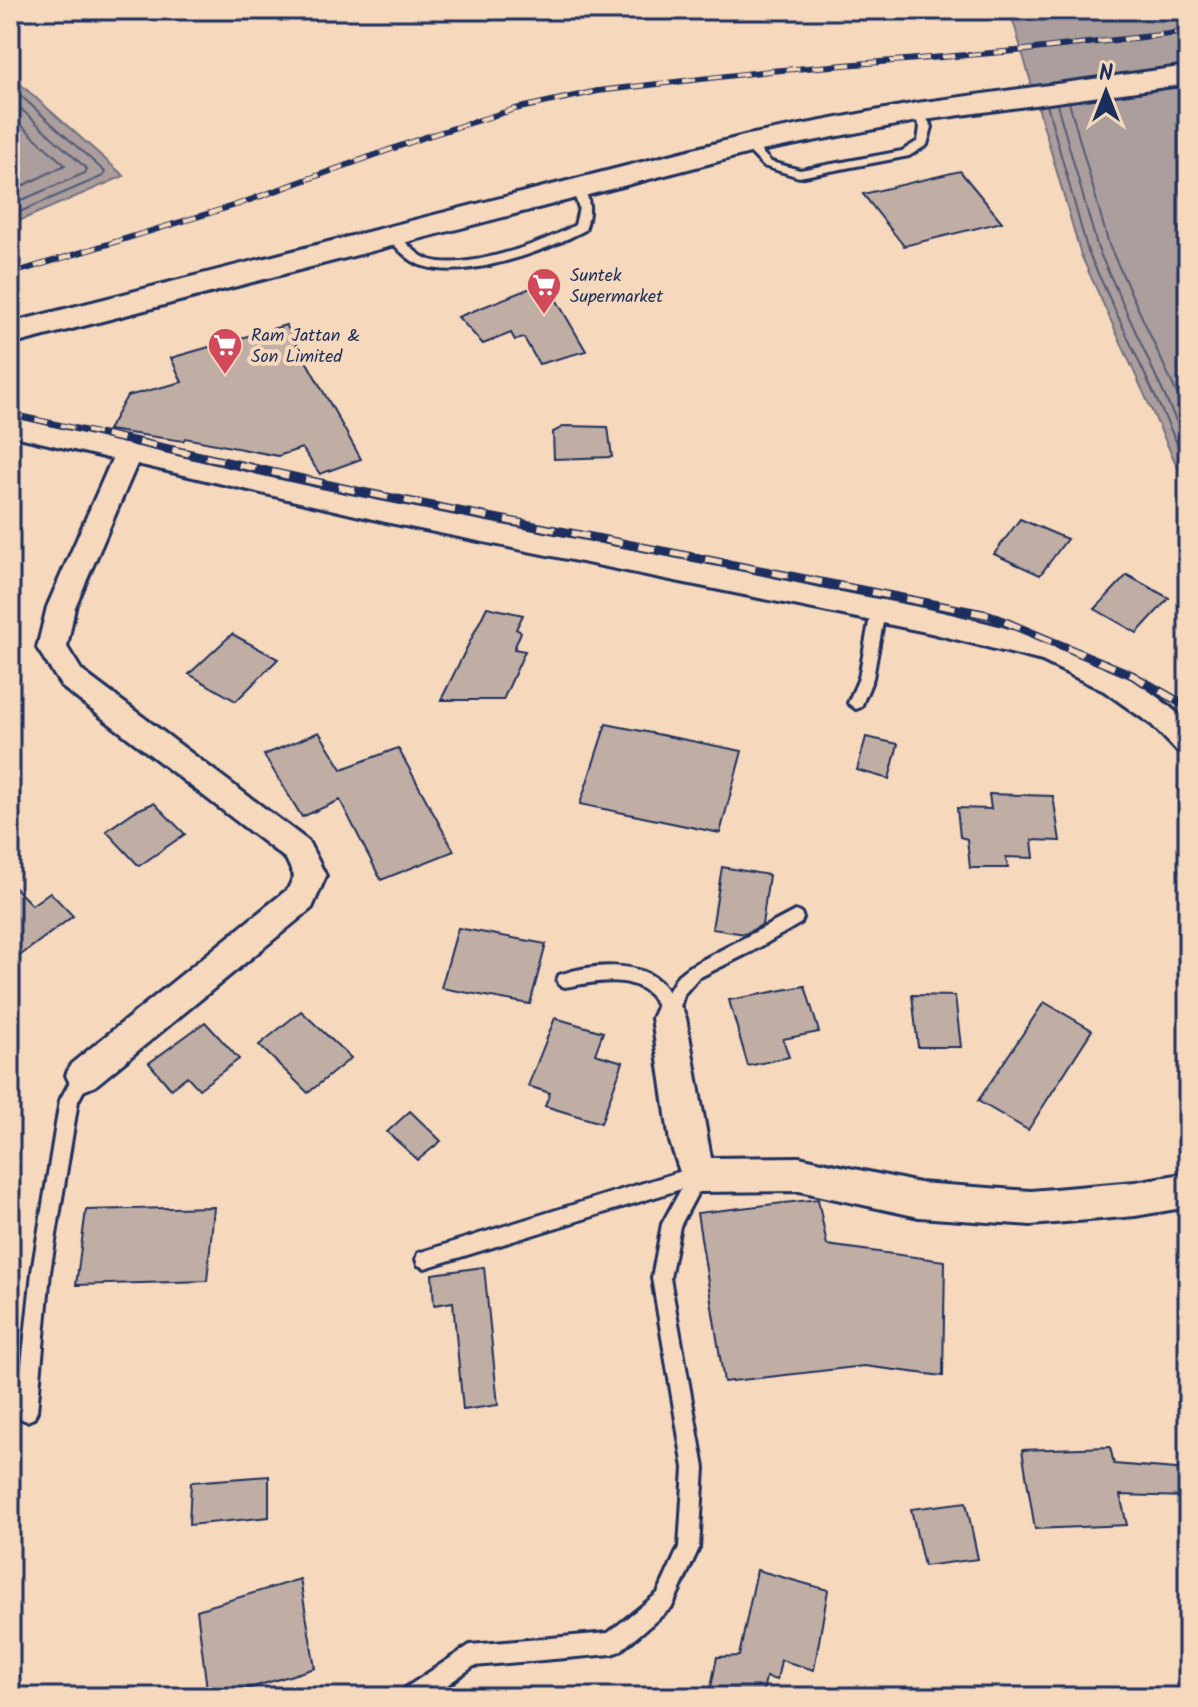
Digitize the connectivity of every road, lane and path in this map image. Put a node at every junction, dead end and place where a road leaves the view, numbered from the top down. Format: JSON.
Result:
{"nodes":[{"id":1,"x":1188,"y":75,"type":"edge"},
{"id":2,"x":577,"y":186,"type":"junction"},
{"id":3,"x":391,"y":235,"type":"junction"},
{"id":4,"x":10,"y":334,"type":"edge"},
{"id":5,"x":10,"y":426,"type":"edge"},
{"id":6,"x":128,"y":453,"type":"junction"},
{"id":7,"x":878,"y":611,"type":"junction"},
{"id":8,"x":856,"y":703,"type":"dead end"},
{"id":9,"x":1188,"y":742,"type":"edge"},
{"id":10,"x":795,"y":918,"type":"dead end"},
{"id":11,"x":565,"y":980,"type":"dead end"},
{"id":12,"x":669,"y":1018,"type":"junction"},
{"id":13,"x":83,"y":1075,"type":"joint"},
{"id":14,"x":698,"y":1175,"type":"junction"},
{"id":15,"x":1188,"y":1190,"type":"edge"},
{"id":16,"x":425,"y":1259,"type":"dead end"},
{"id":17,"x":27,"y":1411,"type":"dead end"},
{"id":18,"x":412,"y":1697,"type":"edge"}],
"edges":[{"from":1,"to":2,"type":"main road"},
{"from":2,"to":3,"type":"main road"},
{"from":2,"to":3,"type":"lane"},
{"from":3,"to":4,"type":"main road"},
{"from":5,"to":6,"type":"street"},
{"from":6,"to":7,"type":"street"},
{"from":6,"to":13,"type":"street"},
{"from":7,"to":8,"type":"lane"},
{"from":7,"to":9,"type":"street"},
{"from":10,"to":12,"type":"lane"},
{"from":11,"to":12,"type":"lane"},
{"from":12,"to":14,"type":"street"},
{"from":13,"to":17,"type":"lane"},
{"from":14,"to":15,"type":"street"},
{"from":14,"to":16,"type":"lane"},
{"from":14,"to":18,"type":"lane"}]}
